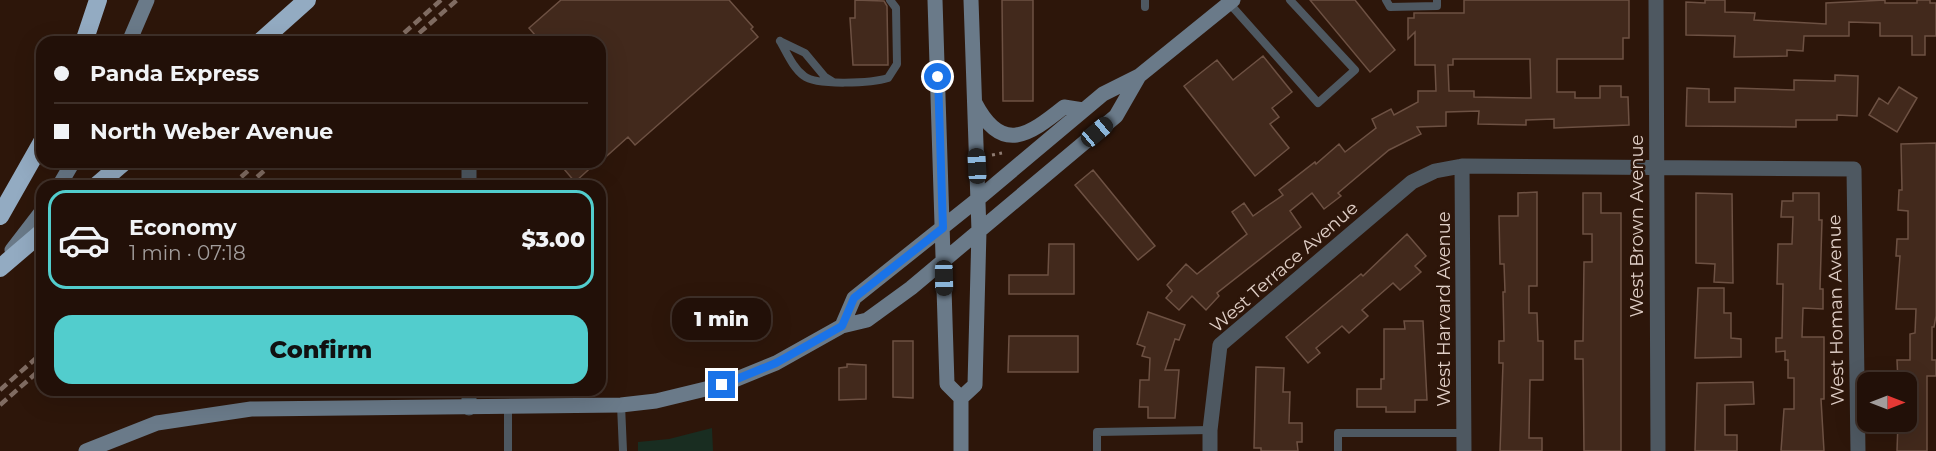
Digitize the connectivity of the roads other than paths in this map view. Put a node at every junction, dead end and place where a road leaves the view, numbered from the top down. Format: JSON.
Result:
{"nodes":[{"id":1,"x":98,"y":0,"type":"edge"},
{"id":2,"x":147,"y":0,"type":"edge"},
{"id":3,"x":307,"y":0,"type":"edge"},
{"id":4,"x":890,"y":0,"type":"edge"},
{"id":5,"x":935,"y":0,"type":"edge"},
{"id":6,"x":971,"y":0,"type":"edge"},
{"id":7,"x":1290,"y":0,"type":"edge"},
{"id":8,"x":1386,"y":0,"type":"edge"},
{"id":9,"x":1437,"y":0,"type":"edge"},
{"id":10,"x":1656,"y":0,"type":"edge"},
{"id":11,"x":1231,"y":2,"type":"edge"},
{"id":12,"x":86,"y":36,"type":"edge"},
{"id":13,"x":132,"y":36,"type":"edge"},
{"id":14,"x":267,"y":36,"type":"edge"},
{"id":15,"x":1139,"y":76,"type":"junction"},
{"id":16,"x":835,"y":82,"type":"junction"},
{"id":17,"x":974,"y":102,"type":"junction"},
{"id":18,"x":1083,"y":110,"type":"junction"},
{"id":19,"x":36,"y":153,"type":"edge"},
{"id":20,"x":1462,"y":166,"type":"junction"},
{"id":21,"x":1657,"y":166,"type":"junction"},
{"id":22,"x":117,"y":168,"type":"edge"},
{"id":23,"x":1854,"y":169,"type":"joint"},
{"id":24,"x":103,"y":180,"type":"edge"},
{"id":25,"x":978,"y":199,"type":"junction"},
{"id":26,"x":0,"y":216,"type":"edge"},
{"id":27,"x":36,"y":219,"type":"edge"},
{"id":28,"x":943,"y":228,"type":"junction"},
{"id":29,"x":979,"y":231,"type":"junction"},
{"id":30,"x":36,"y":237,"type":"edge"},
{"id":31,"x":944,"y":260,"type":"junction"},
{"id":32,"x":0,"y":266,"type":"edge"},
{"id":33,"x":842,"y":326,"type":"junction"},
{"id":34,"x":469,"y":396,"type":"edge"},
{"id":35,"x":962,"y":398,"type":"junction"},
{"id":36,"x":621,"y":405,"type":"junction"},
{"id":37,"x":508,"y":407,"type":"junction"},
{"id":38,"x":469,"y":408,"type":"junction"},
{"id":39,"x":1210,"y":430,"type":"junction"},
{"id":40,"x":1464,"y":433,"type":"junction"},
{"id":41,"x":86,"y":451,"type":"edge"},
{"id":42,"x":508,"y":451,"type":"edge"},
{"id":43,"x":623,"y":451,"type":"edge"},
{"id":44,"x":961,"y":451,"type":"edge"},
{"id":45,"x":1097,"y":451,"type":"edge"},
{"id":46,"x":1210,"y":451,"type":"edge"},
{"id":47,"x":1338,"y":451,"type":"edge"},
{"id":48,"x":1464,"y":451,"type":"edge"},
{"id":49,"x":1658,"y":451,"type":"edge"},
{"id":50,"x":1858,"y":451,"type":"edge"}],
"edges":[{"from":1,"to":12,"type":"highway"},
{"from":2,"to":13,"type":"main road"},
{"from":3,"to":14,"type":"highway"},
{"from":4,"to":16,"type":"lane"},
{"from":5,"to":28,"type":"main road"},
{"from":6,"to":17,"type":"main road"},
{"from":7,"to":11,"type":"lane"},
{"from":8,"to":9,"type":"lane"},
{"from":10,"to":21,"type":"street","name":"West Brown Avenue"},
{"from":11,"to":15,"type":"main road"},
{"from":15,"to":18,"type":"main road"},
{"from":15,"to":29,"type":"main road"},
{"from":16,"to":16,"type":"lane"},
{"from":17,"to":18,"type":"main road"},
{"from":17,"to":25,"type":"main road"},
{"from":18,"to":25,"type":"main road"},
{"from":19,"to":26,"type":"highway"},
{"from":20,"to":21,"type":"street","name":"West Terrace Avenue"},
{"from":20,"to":39,"type":"street","name":"West Terrace Avenue"},
{"from":20,"to":40,"type":"street","name":"West Harvard Avenue"},
{"from":21,"to":23,"type":"street","name":"West Terrace Avenue"},
{"from":21,"to":49,"type":"street","name":"West Brown Avenue"},
{"from":22,"to":24,"type":"highway"},
{"from":23,"to":50,"type":"street","name":"West Homan Avenue"},
{"from":25,"to":28,"type":"main road"},
{"from":25,"to":29,"type":"main road"},
{"from":27,"to":32,"type":"main road"},
{"from":28,"to":31,"type":"main road"},
{"from":28,"to":33,"type":"main road"},
{"from":29,"to":31,"type":"main road"},
{"from":29,"to":35,"type":"main road"},
{"from":30,"to":32,"type":"highway"},
{"from":31,"to":33,"type":"main road"},
{"from":31,"to":35,"type":"main road"},
{"from":33,"to":36,"type":"main road"},
{"from":34,"to":38,"type":"street"},
{"from":35,"to":44,"type":"main road"},
{"from":36,"to":37,"type":"main road"},
{"from":36,"to":43,"type":"lane"},
{"from":37,"to":38,"type":"main road"},
{"from":37,"to":42,"type":"lane"},
{"from":38,"to":41,"type":"main road"},
{"from":39,"to":45,"type":"lane"},
{"from":39,"to":46,"type":"street","name":"West Terrace Avenue"},
{"from":40,"to":47,"type":"lane"},
{"from":40,"to":48,"type":"street","name":"West Harvard Avenue"}]}
